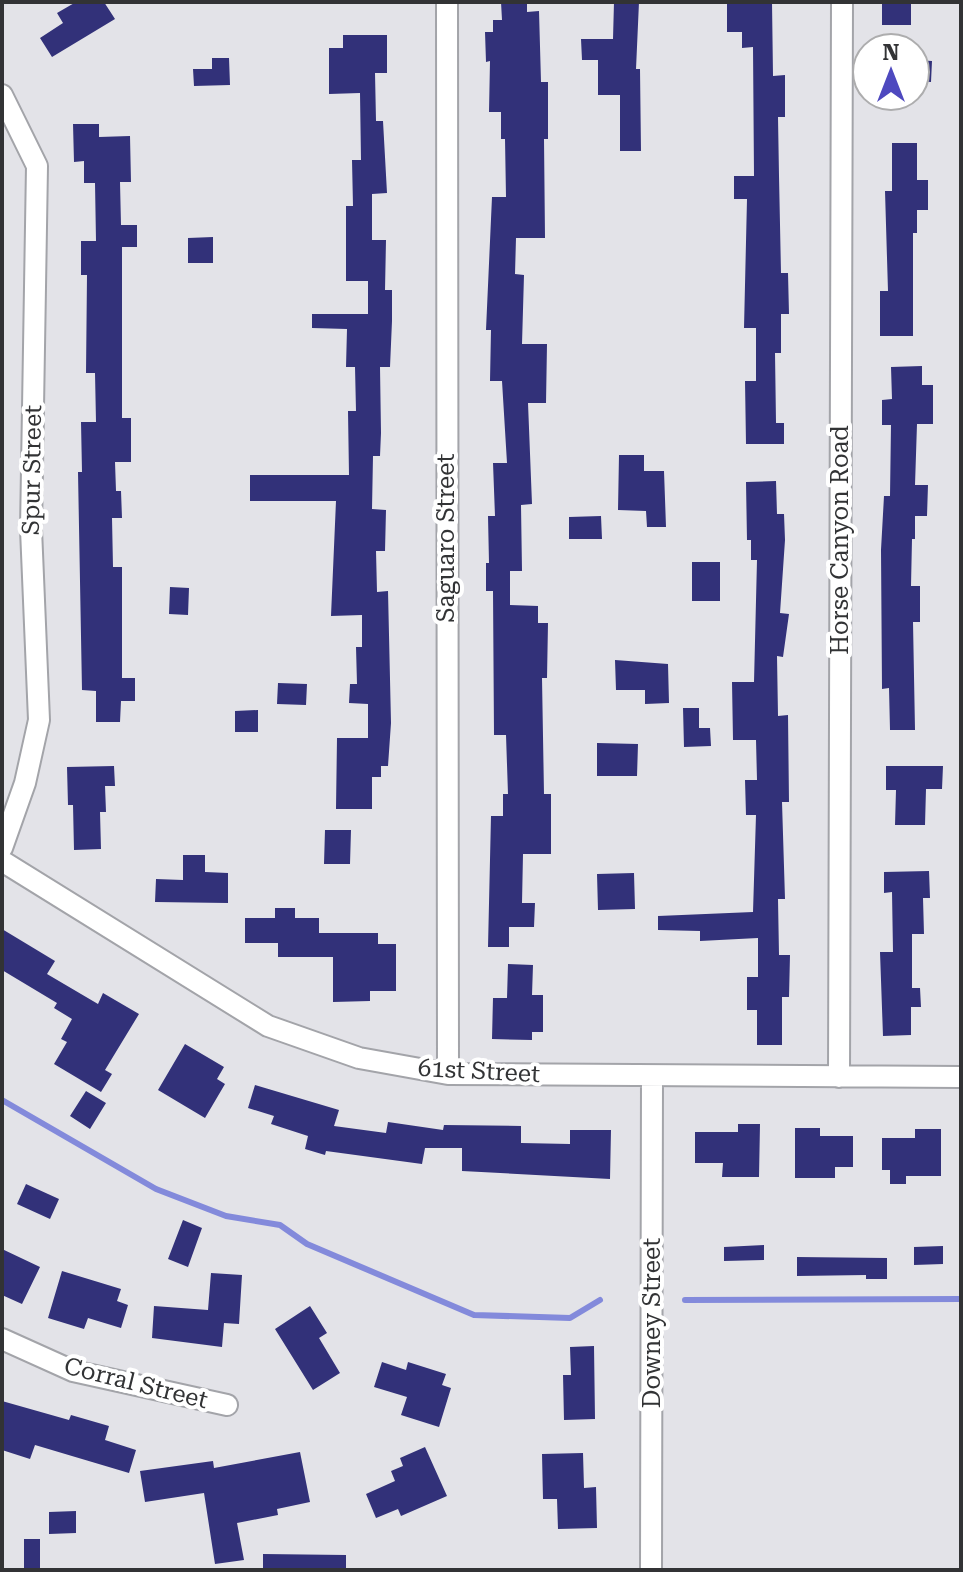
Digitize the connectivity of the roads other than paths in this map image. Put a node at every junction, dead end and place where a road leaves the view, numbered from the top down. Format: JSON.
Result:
{"nodes":[{"id":1,"x":447,"y":2,"type":"edge"},
{"id":2,"x":842,"y":2,"type":"edge"},
{"id":3,"x":2,"y":95,"type":"edge"},
{"id":4,"x":2,"y":848,"type":"edge"},
{"id":5,"x":2,"y":861,"type":"edge"},
{"id":6,"x":448,"y":1074,"type":"junction"},
{"id":7,"x":652,"y":1076,"type":"junction"},
{"id":8,"x":839,"y":1077,"type":"junction"},
{"id":9,"x":961,"y":1077,"type":"edge"},
{"id":10,"x":2,"y":1339,"type":"edge"},
{"id":11,"x":227,"y":1405,"type":"dead end"},
{"id":12,"x":651,"y":1570,"type":"edge"}],
"edges":[{"from":1,"to":6,"type":"street","name":"Saguaro Street"},
{"from":2,"to":8,"type":"street","name":"Horse Canyon Road"},
{"from":3,"to":4,"type":"street","name":"Spur Street"},
{"from":5,"to":6,"type":"street","name":"61st Street"},
{"from":6,"to":7,"type":"street","name":"61st Street"},
{"from":7,"to":8,"type":"street","name":"61st Street"},
{"from":7,"to":12,"type":"street","name":"Downey Street"},
{"from":8,"to":9,"type":"street","name":"61st Street"},
{"from":10,"to":11,"type":"street","name":"Corral Street"}]}
